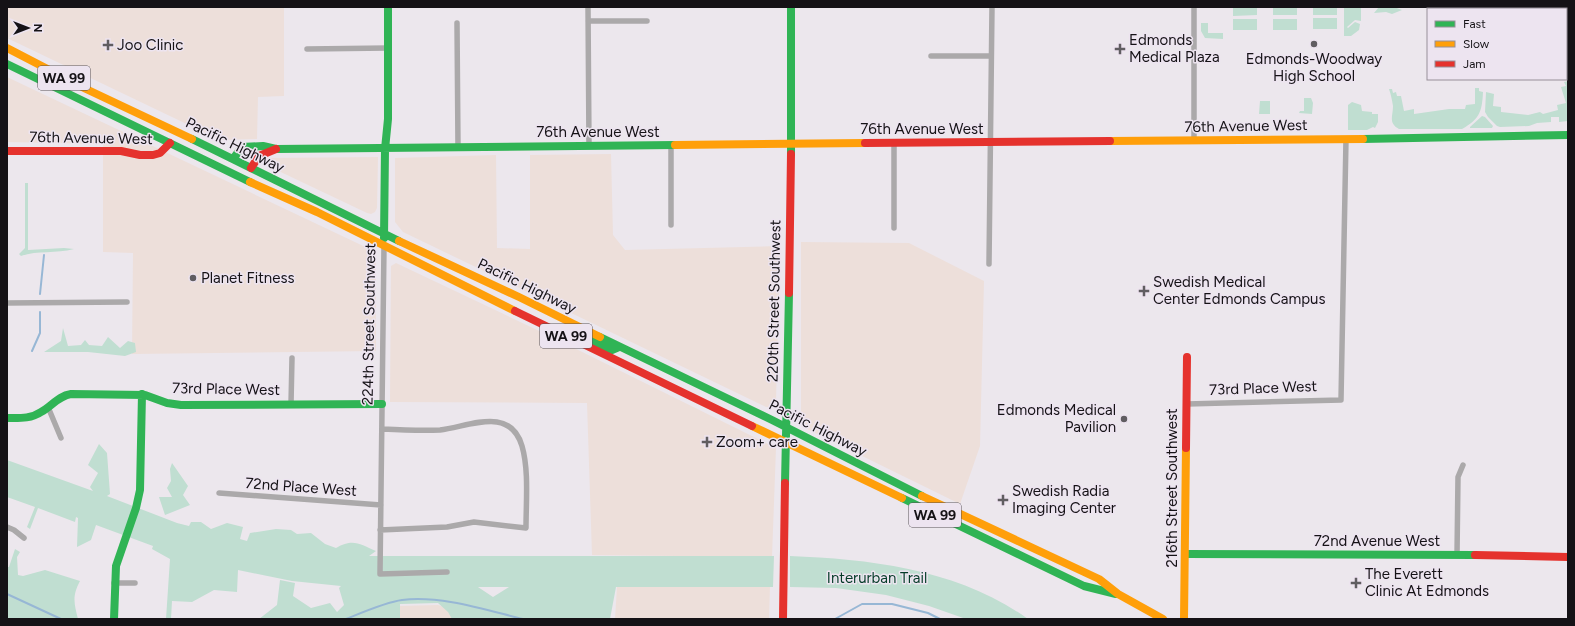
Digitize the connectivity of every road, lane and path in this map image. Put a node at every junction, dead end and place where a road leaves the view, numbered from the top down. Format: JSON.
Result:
{"nodes":[{"id":1,"x":388,"y":7,"type":"edge"},
{"id":2,"x":588,"y":7,"type":"edge"},
{"id":3,"x":790,"y":7,"type":"edge"},
{"id":4,"x":992,"y":7,"type":"edge"},
{"id":5,"x":1194,"y":7,"type":"edge"},
{"id":6,"x":588,"y":21,"type":"junction"},
{"id":7,"x":647,"y":21,"type":"dead end"},
{"id":8,"x":457,"y":23,"type":"dead end"},
{"id":9,"x":7,"y":48,"type":"edge"},
{"id":10,"x":388,"y":48,"type":"junction"},
{"id":11,"x":307,"y":49,"type":"dead end"},
{"id":12,"x":931,"y":56,"type":"dead end"},
{"id":13,"x":991,"y":56,"type":"junction"},
{"id":14,"x":7,"y":64,"type":"edge"},
{"id":15,"x":1568,"y":135,"type":"edge"},
{"id":16,"x":1346,"y":139,"type":"junction"},
{"id":17,"x":1194,"y":141,"type":"junction"},
{"id":18,"x":990,"y":142,"type":"junction"},
{"id":19,"x":170,"y":143,"type":"junction"},
{"id":20,"x":894,"y":143,"type":"junction"},
{"id":21,"x":791,"y":144,"type":"junction"},
{"id":22,"x":588,"y":146,"type":"junction"},
{"id":23,"x":671,"y":146,"type":"junction"},
{"id":24,"x":404,"y":148,"type":"junction"},
{"id":25,"x":458,"y":148,"type":"junction"},
{"id":26,"x":276,"y":149,"type":"junction"},
{"id":27,"x":385,"y":149,"type":"junction"},
{"id":28,"x":7,"y":151,"type":"edge"},
{"id":29,"x":233,"y":159,"type":"junction"},
{"id":30,"x":385,"y":160,"type":"junction"},
{"id":31,"x":251,"y":168,"type":"junction"},
{"id":32,"x":671,"y":225,"type":"dead end"},
{"id":33,"x":894,"y":228,"type":"dead end"},
{"id":34,"x":384,"y":234,"type":"junction"},
{"id":35,"x":384,"y":246,"type":"junction"},
{"id":36,"x":989,"y":264,"type":"dead end"},
{"id":37,"x":127,"y":302,"type":"dead end"},
{"id":38,"x":7,"y":303,"type":"edge"},
{"id":39,"x":562,"y":334,"type":"junction"},
{"id":40,"x":619,"y":347,"type":"junction"},
{"id":41,"x":1187,"y":356,"type":"dead end"},
{"id":42,"x":292,"y":358,"type":"dead end"},
{"id":43,"x":142,"y":394,"type":"junction"},
{"id":44,"x":291,"y":404,"type":"junction"},
{"id":45,"x":382,"y":404,"type":"junction"},
{"id":46,"x":1187,"y":404,"type":"junction"},
{"id":47,"x":48,"y":407,"type":"junction"},
{"id":48,"x":7,"y":418,"type":"edge"},
{"id":49,"x":786,"y":428,"type":"junction"},
{"id":50,"x":382,"y":429,"type":"junction"},
{"id":51,"x":62,"y":438,"type":"dead end"},
{"id":52,"x":786,"y":442,"type":"junction"},
{"id":53,"x":1463,"y":465,"type":"dead end"},
{"id":54,"x":219,"y":492,"type":"dead end"},
{"id":55,"x":381,"y":505,"type":"junction"},
{"id":56,"x":7,"y":527,"type":"edge"},
{"id":57,"x":380,"y":530,"type":"junction"},
{"id":58,"x":24,"y":538,"type":"dead end"},
{"id":59,"x":1186,"y":554,"type":"junction"},
{"id":60,"x":1457,"y":555,"type":"junction"},
{"id":61,"x":1568,"y":557,"type":"edge"},
{"id":62,"x":447,"y":572,"type":"dead end"},
{"id":63,"x":114,"y":583,"type":"junction"},
{"id":64,"x":135,"y":583,"type":"dead end"},
{"id":65,"x":1118,"y":594,"type":"junction"},
{"id":66,"x":114,"y":619,"type":"edge"},
{"id":67,"x":783,"y":619,"type":"edge"},
{"id":68,"x":1163,"y":619,"type":"edge"},
{"id":69,"x":1184,"y":619,"type":"edge"}],
"edges":[{"from":1,"to":10,"type":"main road","name":"224th Street Southwest"},
{"from":2,"to":6,"type":"street"},
{"from":3,"to":21,"type":"main road","name":"220th Street Southwest"},
{"from":4,"to":13,"type":"street"},
{"from":5,"to":17,"type":"street"},
{"from":6,"to":7,"type":"street"},
{"from":6,"to":22,"type":"street"},
{"from":8,"to":25,"type":"street"},
{"from":9,"to":29,"type":"main road","name":"Pacific Highway","number":"WA 99"},
{"from":10,"to":11,"type":"street"},
{"from":10,"to":27,"type":"main road","name":"224th Street Southwest"},
{"from":12,"to":13,"type":"street"},
{"from":13,"to":18,"type":"street"},
{"from":14,"to":19,"type":"main road","name":"Pacific Highway","number":"WA 99"},
{"from":15,"to":16,"type":"main road","name":"76th Avenue West"},
{"from":16,"to":17,"type":"main road","name":"76th Avenue West"},
{"from":16,"to":46,"type":"street","name":"73rd Place West"},
{"from":17,"to":18,"type":"main road","name":"76th Avenue West"},
{"from":18,"to":20,"type":"main road","name":"76th Avenue West"},
{"from":18,"to":36,"type":"street"},
{"from":19,"to":28,"type":"main road","name":"76th Avenue West"},
{"from":19,"to":35,"type":"main road","name":"Pacific Highway","number":"WA 99"},
{"from":20,"to":21,"type":"main road","name":"76th Avenue West"},
{"from":20,"to":33,"type":"street"},
{"from":21,"to":23,"type":"main road","name":"76th Avenue West"},
{"from":21,"to":49,"type":"main road","name":"220th Street Southwest"},
{"from":22,"to":23,"type":"main road","name":"76th Avenue West"},
{"from":22,"to":25,"type":"main road","name":"76th Avenue West"},
{"from":23,"to":32,"type":"street"},
{"from":24,"to":25,"type":"main road","name":"76th Avenue West"},
{"from":24,"to":27,"type":"main road","name":"76th Avenue West"},
{"from":24,"to":30,"type":"main road"},
{"from":26,"to":27,"type":"main road","name":"76th Avenue West"},
{"from":26,"to":29,"type":"main road","name":"76th Avenue West"},
{"from":26,"to":31,"type":"main road"},
{"from":27,"to":30,"type":"main road","name":"224th Street Southwest"},
{"from":29,"to":31,"type":"main road","name":"Pacific Highway","number":"WA 99"},
{"from":30,"to":34,"type":"main road","name":"224th Street Southwest"},
{"from":31,"to":34,"type":"main road","name":"Pacific Highway","number":"WA 99"},
{"from":34,"to":35,"type":"main road","name":"224th Street Southwest"},
{"from":34,"to":40,"type":"main road","name":"Pacific Highway","number":"WA 99"},
{"from":35,"to":39,"type":"main road","name":"Pacific Highway","number":"WA 99"},
{"from":35,"to":45,"type":"street","name":"224th Street Southwest"},
{"from":37,"to":38,"type":"street"},
{"from":39,"to":40,"type":"main road"},
{"from":39,"to":52,"type":"main road","name":"Pacific Highway","number":"WA 99"},
{"from":40,"to":49,"type":"main road","name":"Pacific Highway","number":"WA 99"},
{"from":41,"to":46,"type":"main road","name":"216th Street Southwest"},
{"from":42,"to":44,"type":"street"},
{"from":43,"to":44,"type":"main road","name":"73rd Place West"},
{"from":43,"to":47,"type":"main road","name":"73rd Place West"},
{"from":43,"to":63,"type":"main road"},
{"from":44,"to":45,"type":"main road","name":"73rd Place West"},
{"from":45,"to":50,"type":"street","name":"224th Street Southwest"},
{"from":46,"to":59,"type":"main road","name":"216th Street Southwest"},
{"from":47,"to":48,"type":"main road","name":"73rd Place West"},
{"from":47,"to":51,"type":"street"},
{"from":49,"to":52,"type":"main road","name":"220th Street Southwest"},
{"from":49,"to":65,"type":"main road","name":"Pacific Highway","number":"WA 99"},
{"from":50,"to":55,"type":"street","name":"224th Street Southwest"},
{"from":50,"to":57,"type":"street"},
{"from":52,"to":65,"type":"main road","name":"Pacific Highway","number":"WA 99"},
{"from":52,"to":67,"type":"main road","name":"220th Street Southwest"},
{"from":53,"to":60,"type":"street"},
{"from":54,"to":55,"type":"street","name":"72nd Place West"},
{"from":55,"to":57,"type":"street","name":"224th Street Southwest"},
{"from":56,"to":58,"type":"street"},
{"from":57,"to":62,"type":"street","name":"224th Street Southwest"},
{"from":59,"to":60,"type":"main road","name":"72nd Avenue West"},
{"from":59,"to":69,"type":"main road","name":"216th Street Southwest"},
{"from":60,"to":61,"type":"main road","name":"72nd Avenue West"},
{"from":63,"to":64,"type":"street"},
{"from":63,"to":66,"type":"main road"},
{"from":65,"to":68,"type":"main road","name":"Pacific Highway","number":"WA 99"}]}
